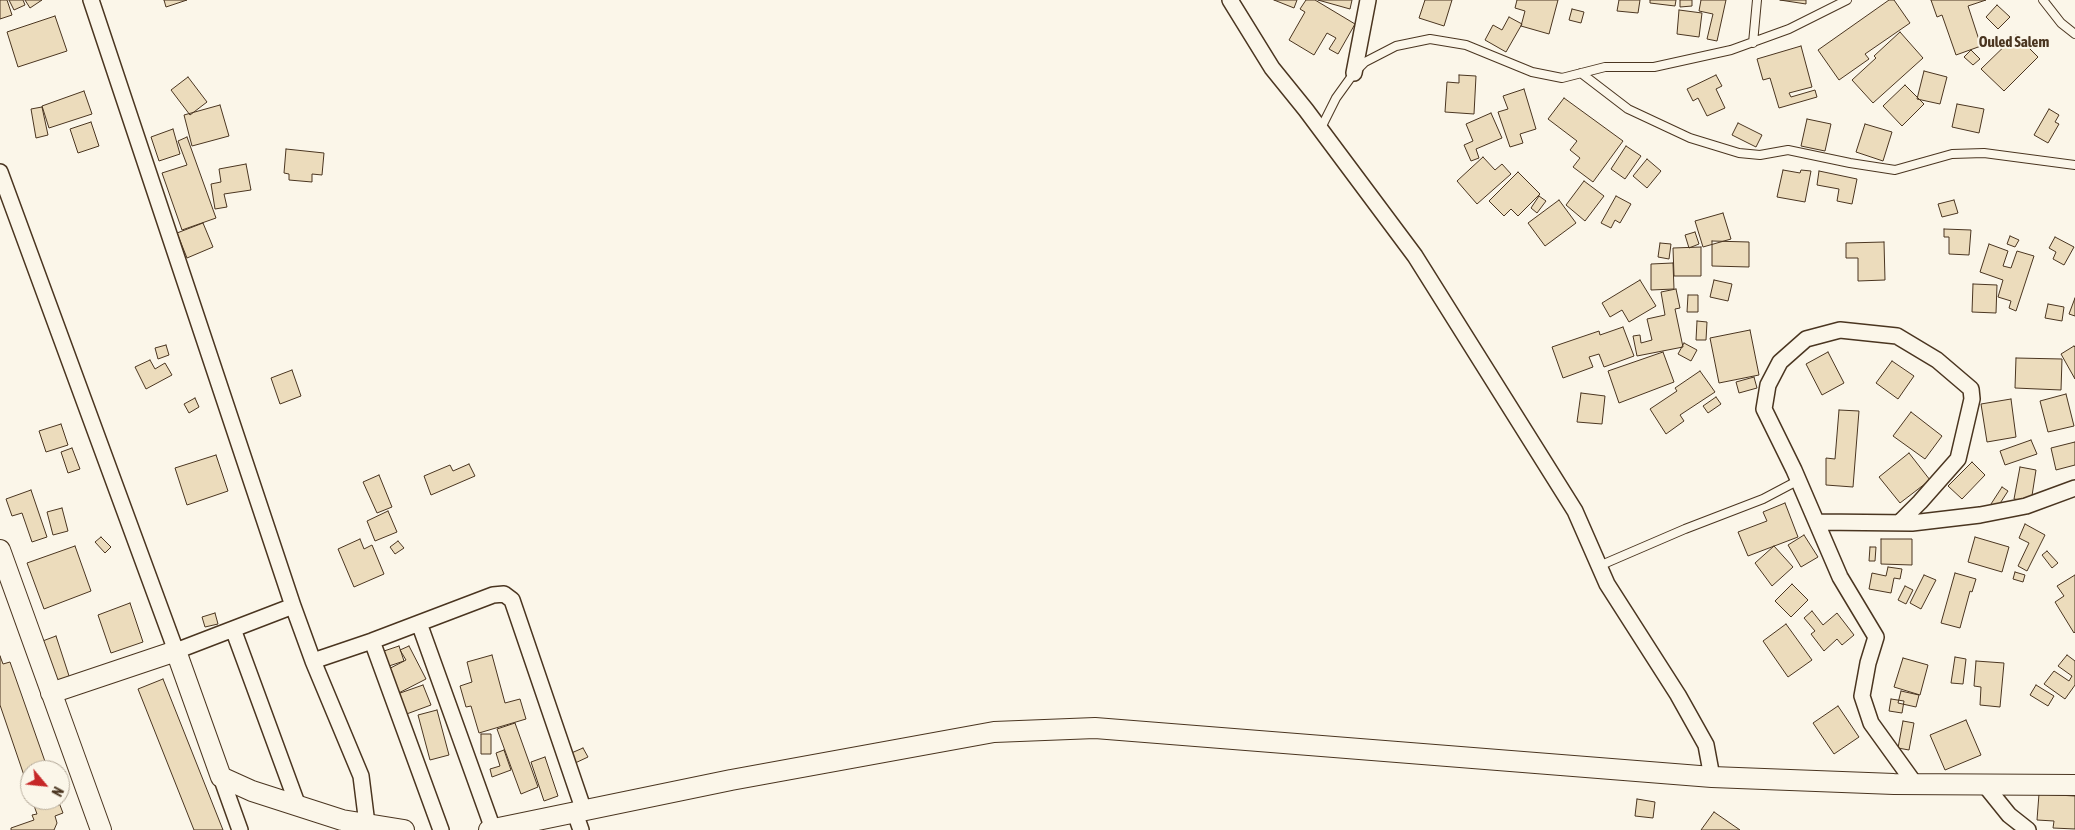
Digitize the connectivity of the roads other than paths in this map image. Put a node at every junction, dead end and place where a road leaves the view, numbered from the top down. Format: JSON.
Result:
{"nodes":[{"id":1,"x":91,"y":0,"type":"edge"},
{"id":2,"x":1230,"y":0,"type":"edge"},
{"id":3,"x":1368,"y":0,"type":"edge"},
{"id":4,"x":1757,"y":0,"type":"edge"},
{"id":5,"x":1847,"y":0,"type":"edge"},
{"id":6,"x":2043,"y":0,"type":"edge"},
{"id":7,"x":2075,"y":34,"type":"edge"},
{"id":8,"x":1753,"y":43,"type":"junction"},
{"id":9,"x":1354,"y":73,"type":"junction"},
{"id":10,"x":1581,"y":73,"type":"junction"},
{"id":11,"x":1320,"y":130,"type":"junction"},
{"id":12,"x":2075,"y":166,"type":"edge"},
{"id":13,"x":0,"y":172,"type":"edge"},
{"id":14,"x":1799,"y":480,"type":"junction"},
{"id":15,"x":2075,"y":488,"type":"edge"},
{"id":16,"x":1817,"y":522,"type":"junction"},
{"id":17,"x":1899,"y":523,"type":"junction"},
{"id":18,"x":0,"y":550,"type":"edge"},
{"id":19,"x":1599,"y":566,"type":"junction"},
{"id":20,"x":293,"y":606,"type":"junction"},
{"id":21,"x":419,"y":623,"type":"junction"},
{"id":22,"x":233,"y":629,"type":"junction"},
{"id":23,"x":372,"y":641,"type":"junction"},
{"id":24,"x":176,"y":651,"type":"junction"},
{"id":25,"x":313,"y":661,"type":"junction"},
{"id":26,"x":50,"y":693,"type":"junction"},
{"id":27,"x":220,"y":777,"type":"junction"},
{"id":28,"x":1712,"y":777,"type":"junction"},
{"id":29,"x":1915,"y":784,"type":"junction"},
{"id":30,"x":1984,"y":784,"type":"junction"},
{"id":31,"x":2075,"y":785,"type":"edge"},
{"id":32,"x":298,"y":806,"type":"junction"},
{"id":33,"x":580,"y":818,"type":"edge"},
{"id":34,"x":367,"y":824,"type":"junction"},
{"id":35,"x":394,"y":829,"type":"edge"},
{"id":36,"x":101,"y":830,"type":"edge"},
{"id":37,"x":240,"y":830,"type":"edge"},
{"id":38,"x":441,"y":830,"type":"edge"},
{"id":39,"x":491,"y":830,"type":"edge"},
{"id":40,"x":2028,"y":830,"type":"edge"}],
"edges":[{"from":1,"to":20,"type":"street"},
{"from":2,"to":11,"type":"street"},
{"from":3,"to":9,"type":"street"},
{"from":4,"to":8,"type":"lane"},
{"from":5,"to":8,"type":"lane"},
{"from":6,"to":7,"type":"lane"},
{"from":8,"to":10,"type":"lane"},
{"from":9,"to":10,"type":"lane"},
{"from":9,"to":11,"type":"lane"},
{"from":10,"to":12,"type":"lane"},
{"from":11,"to":19,"type":"street"},
{"from":13,"to":24,"type":"street"},
{"from":14,"to":16,"type":"street"},
{"from":14,"to":17,"type":"street"},
{"from":14,"to":19,"type":"lane"},
{"from":15,"to":17,"type":"street"},
{"from":16,"to":17,"type":"street"},
{"from":16,"to":29,"type":"street"},
{"from":18,"to":26,"type":"main road"},
{"from":19,"to":28,"type":"street"},
{"from":20,"to":22,"type":"street"},
{"from":20,"to":25,"type":"street"},
{"from":21,"to":23,"type":"street"},
{"from":21,"to":33,"type":"street"},
{"from":21,"to":39,"type":"street"},
{"from":22,"to":24,"type":"street"},
{"from":22,"to":32,"type":"street"},
{"from":23,"to":25,"type":"street"},
{"from":23,"to":38,"type":"street"},
{"from":24,"to":26,"type":"main road"},
{"from":24,"to":27,"type":"main road"},
{"from":25,"to":34,"type":"street"},
{"from":26,"to":36,"type":"main road"},
{"from":27,"to":32,"type":"main road"},
{"from":27,"to":37,"type":"street"},
{"from":28,"to":29,"type":"main road"},
{"from":28,"to":33,"type":"main road"},
{"from":29,"to":30,"type":"main road"},
{"from":30,"to":31,"type":"main road"},
{"from":30,"to":40,"type":"street"},
{"from":32,"to":34,"type":"main road"},
{"from":33,"to":39,"type":"main road"},
{"from":34,"to":35,"type":"main road"}]}
